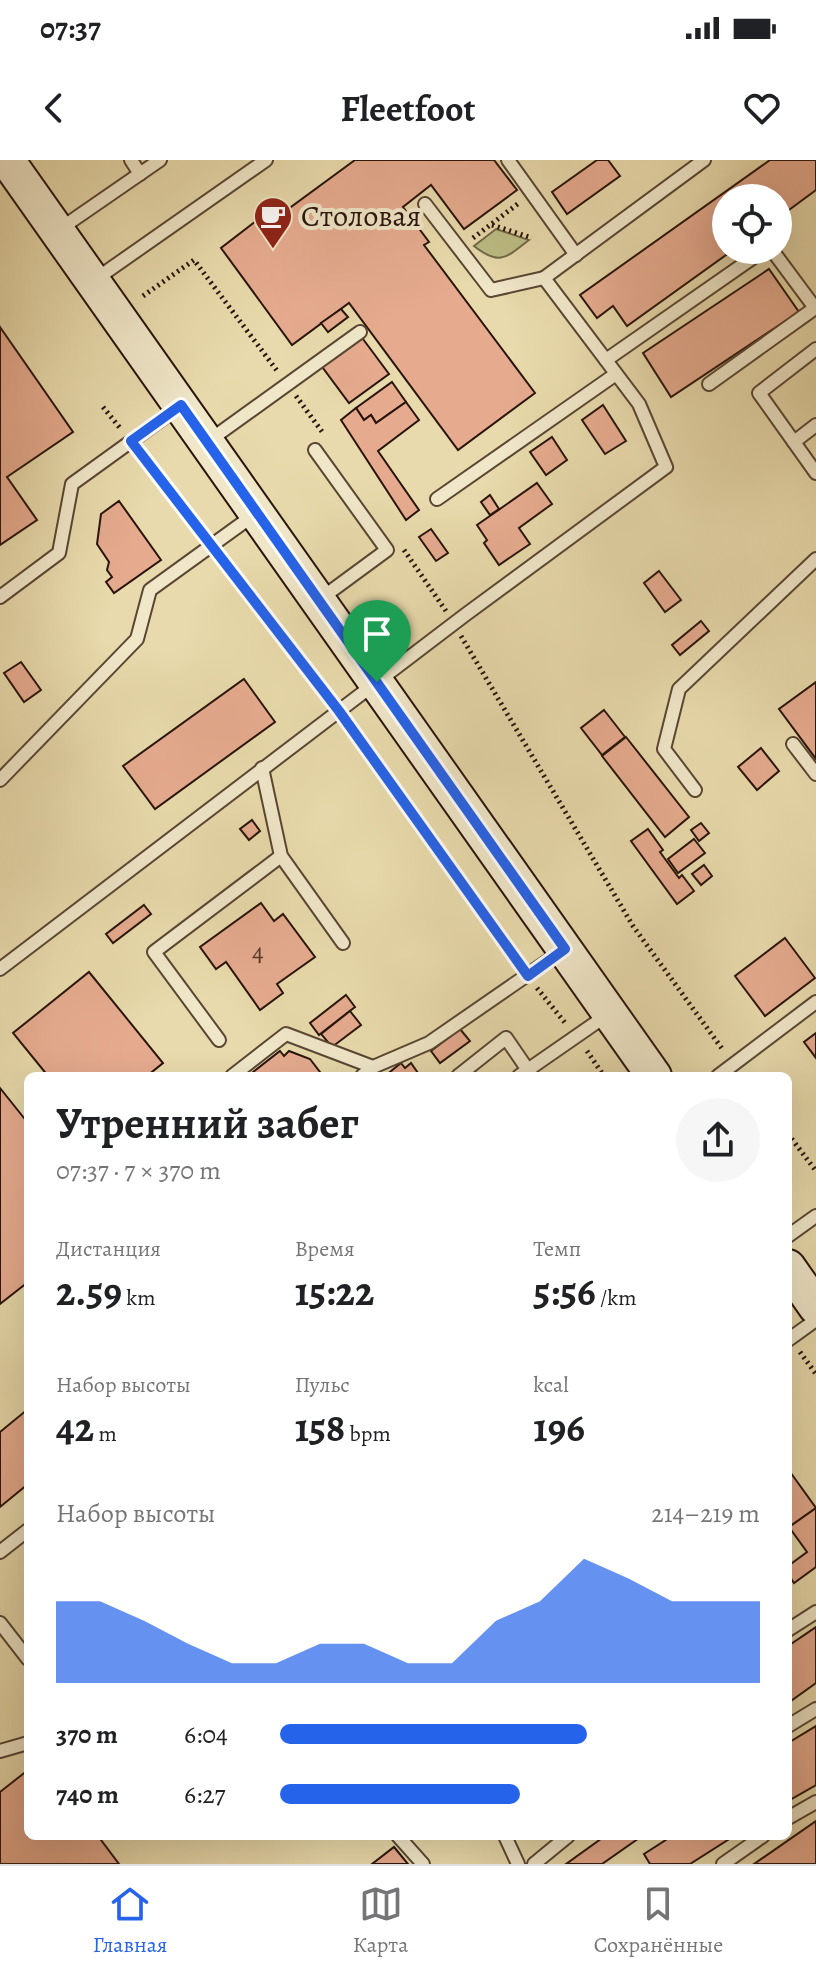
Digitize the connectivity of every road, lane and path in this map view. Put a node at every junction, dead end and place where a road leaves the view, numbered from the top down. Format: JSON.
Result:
{"nodes":[{"id":1,"x":7,"y":160,"type":"edge"},
{"id":2,"x":131,"y":160,"type":"edge"},
{"id":3,"x":160,"y":160,"type":"edge"},
{"id":4,"x":266,"y":160,"type":"edge"},
{"id":5,"x":508,"y":160,"type":"edge"},
{"id":6,"x":704,"y":160,"type":"edge"},
{"id":7,"x":140,"y":174,"type":"junction"},
{"id":8,"x":532,"y":193,"type":"junction"},
{"id":9,"x":425,"y":204,"type":"dead end"},
{"id":10,"x":491,"y":225,"type":"junction"},
{"id":11,"x":58,"y":231,"type":"junction"},
{"id":12,"x":532,"y":238,"type":"dead end"},
{"id":13,"x":459,"y":249,"type":"junction"},
{"id":14,"x":576,"y":255,"type":"junction"},
{"id":15,"x":744,"y":264,"type":"edge"},
{"id":16,"x":782,"y":264,"type":"edge"},
{"id":17,"x":544,"y":278,"type":"junction"},
{"id":18,"x":93,"y":281,"type":"junction"},
{"id":19,"x":360,"y":332,"type":"dead end"},
{"id":20,"x":816,"y":349,"type":"edge"},
{"id":21,"x":606,"y":360,"type":"junction"},
{"id":22,"x":616,"y":374,"type":"junction"},
{"id":23,"x":709,"y":384,"type":"dead end"},
{"id":24,"x":181,"y":405,"type":"junction"},
{"id":25,"x":103,"y":407,"type":"dead end"},
{"id":26,"x":816,"y":425,"type":"edge"},
{"id":27,"x":131,"y":441,"type":"junction"},
{"id":28,"x":207,"y":442,"type":"junction"},
{"id":29,"x":794,"y":442,"type":"junction"},
{"id":30,"x":315,"y":450,"type":"dead end"},
{"id":31,"x":816,"y":473,"type":"edge"},
{"id":32,"x":437,"y":499,"type":"dead end"},
{"id":33,"x":257,"y":512,"type":"junction"},
{"id":34,"x":212,"y":545,"type":"junction"},
{"id":35,"x":816,"y":559,"type":"edge"},
{"id":36,"x":0,"y":597,"type":"edge"},
{"id":37,"x":319,"y":600,"type":"junction"},
{"id":38,"x":377,"y":682,"type":"junction"},
{"id":39,"x":339,"y":711,"type":"junction"},
{"id":40,"x":793,"y":744,"type":"dead end"},
{"id":41,"x":262,"y":768,"type":"junction"},
{"id":42,"x":816,"y":774,"type":"edge"},
{"id":43,"x":0,"y":780,"type":"edge"},
{"id":44,"x":695,"y":790,"type":"dead end"},
{"id":45,"x":281,"y":856,"type":"junction"},
{"id":46,"x":343,"y":943,"type":"dead end"},
{"id":47,"x":565,"y":949,"type":"junction"},
{"id":48,"x":0,"y":969,"type":"edge"},
{"id":49,"x":528,"y":976,"type":"junction"},
{"id":50,"x":816,"y":1002,"type":"edge"},
{"id":51,"x":610,"y":1013,"type":"junction"},
{"id":52,"x":576,"y":1036,"type":"junction"},
{"id":53,"x":219,"y":1040,"type":"dead end"},
{"id":54,"x":373,"y":1067,"type":"junction"},
{"id":55,"x":237,"y":1072,"type":"edge"},
{"id":56,"x":367,"y":1072,"type":"edge"},
{"id":57,"x":463,"y":1072,"type":"edge"},
{"id":58,"x":525,"y":1072,"type":"edge"},
{"id":59,"x":529,"y":1072,"type":"edge"},
{"id":60,"x":601,"y":1072,"type":"edge"},
{"id":61,"x":651,"y":1072,"type":"edge"},
{"id":62,"x":723,"y":1072,"type":"edge"},
{"id":63,"x":792,"y":1139,"type":"edge"},
{"id":64,"x":816,"y":1171,"type":"edge"},
{"id":65,"x":816,"y":1216,"type":"edge"},
{"id":66,"x":792,"y":1233,"type":"edge"},
{"id":67,"x":792,"y":1273,"type":"edge"},
{"id":68,"x":816,"y":1307,"type":"edge"},
{"id":69,"x":816,"y":1320,"type":"edge"},
{"id":70,"x":792,"y":1337,"type":"edge"},
{"id":71,"x":24,"y":1533,"type":"edge"},
{"id":72,"x":0,"y":1552,"type":"edge"},
{"id":73,"x":816,"y":1612,"type":"edge"},
{"id":74,"x":0,"y":1623,"type":"edge"},
{"id":75,"x":792,"y":1627,"type":"edge"},
{"id":76,"x":24,"y":1654,"type":"edge"},
{"id":77,"x":816,"y":1709,"type":"edge"},
{"id":78,"x":792,"y":1724,"type":"edge"},
{"id":79,"x":24,"y":1744,"type":"edge"},
{"id":80,"x":0,"y":1751,"type":"edge"},
{"id":81,"x":816,"y":1802,"type":"edge"},
{"id":82,"x":792,"y":1816,"type":"edge"},
{"id":83,"x":402,"y":1840,"type":"edge"},
{"id":84,"x":507,"y":1840,"type":"edge"},
{"id":85,"x":563,"y":1840,"type":"edge"},
{"id":86,"x":757,"y":1840,"type":"edge"},
{"id":87,"x":423,"y":1864,"type":"edge"},
{"id":88,"x":518,"y":1864,"type":"edge"},
{"id":89,"x":534,"y":1864,"type":"edge"},
{"id":90,"x":723,"y":1864,"type":"edge"}],
"edges":[{"from":1,"to":11,"type":"street"},
{"from":2,"to":7,"type":"lane"},
{"from":3,"to":7,"type":"lane"},
{"from":4,"to":18,"type":"lane"},
{"from":5,"to":8,"type":"lane"},
{"from":6,"to":14,"type":"lane"},
{"from":7,"to":11,"type":"lane"},
{"from":8,"to":10,"type":"path"},
{"from":8,"to":14,"type":"lane"},
{"from":9,"to":13,"type":"lane"},
{"from":10,"to":12,"type":"path"},
{"from":10,"to":13,"type":"path"},
{"from":11,"to":18,"type":"street"},
{"from":13,"to":17,"type":"lane"},
{"from":14,"to":17,"type":"lane"},
{"from":15,"to":21,"type":"lane"},
{"from":16,"to":23,"type":"lane"},
{"from":17,"to":21,"type":"lane"},
{"from":18,"to":24,"type":"street"},
{"from":19,"to":28,"type":"lane"},
{"from":20,"to":29,"type":"lane"},
{"from":21,"to":22,"type":"lane"},
{"from":22,"to":32,"type":"lane"},
{"from":22,"to":38,"type":"lane"},
{"from":24,"to":27,"type":"lane"},
{"from":24,"to":28,"type":"street"},
{"from":25,"to":27,"type":"path"},
{"from":26,"to":29,"type":"lane"},
{"from":27,"to":34,"type":"path"},
{"from":27,"to":36,"type":"lane"},
{"from":28,"to":33,"type":"street"},
{"from":29,"to":31,"type":"lane"},
{"from":30,"to":37,"type":"lane"},
{"from":33,"to":34,"type":"lane"},
{"from":33,"to":37,"type":"street"},
{"from":34,"to":39,"type":"path"},
{"from":34,"to":43,"type":"lane"},
{"from":35,"to":44,"type":"lane"},
{"from":37,"to":38,"type":"street"},
{"from":38,"to":39,"type":"lane"},
{"from":38,"to":47,"type":"street"},
{"from":39,"to":41,"type":"lane"},
{"from":39,"to":49,"type":"path"},
{"from":40,"to":42,"type":"lane"},
{"from":41,"to":45,"type":"lane"},
{"from":41,"to":48,"type":"lane"},
{"from":45,"to":46,"type":"lane"},
{"from":45,"to":53,"type":"lane"},
{"from":47,"to":49,"type":"lane"},
{"from":47,"to":51,"type":"street"},
{"from":49,"to":52,"type":"path"},
{"from":49,"to":54,"type":"lane"},
{"from":50,"to":62,"type":"lane"},
{"from":51,"to":52,"type":"lane"},
{"from":51,"to":61,"type":"street"},
{"from":52,"to":59,"type":"lane"},
{"from":52,"to":60,"type":"path"},
{"from":54,"to":55,"type":"lane"},
{"from":54,"to":56,"type":"lane"},
{"from":57,"to":58,"type":"lane"},
{"from":63,"to":64,"type":"path"},
{"from":65,"to":66,"type":"lane"},
{"from":67,"to":68,"type":"street"},
{"from":69,"to":70,"type":"lane"},
{"from":71,"to":72,"type":"lane"},
{"from":73,"to":75,"type":"lane"},
{"from":74,"to":76,"type":"lane"},
{"from":77,"to":78,"type":"lane"},
{"from":79,"to":80,"type":"lane"},
{"from":81,"to":82,"type":"lane"},
{"from":83,"to":87,"type":"lane"},
{"from":84,"to":88,"type":"lane"},
{"from":85,"to":89,"type":"lane"},
{"from":86,"to":90,"type":"lane"}]}
